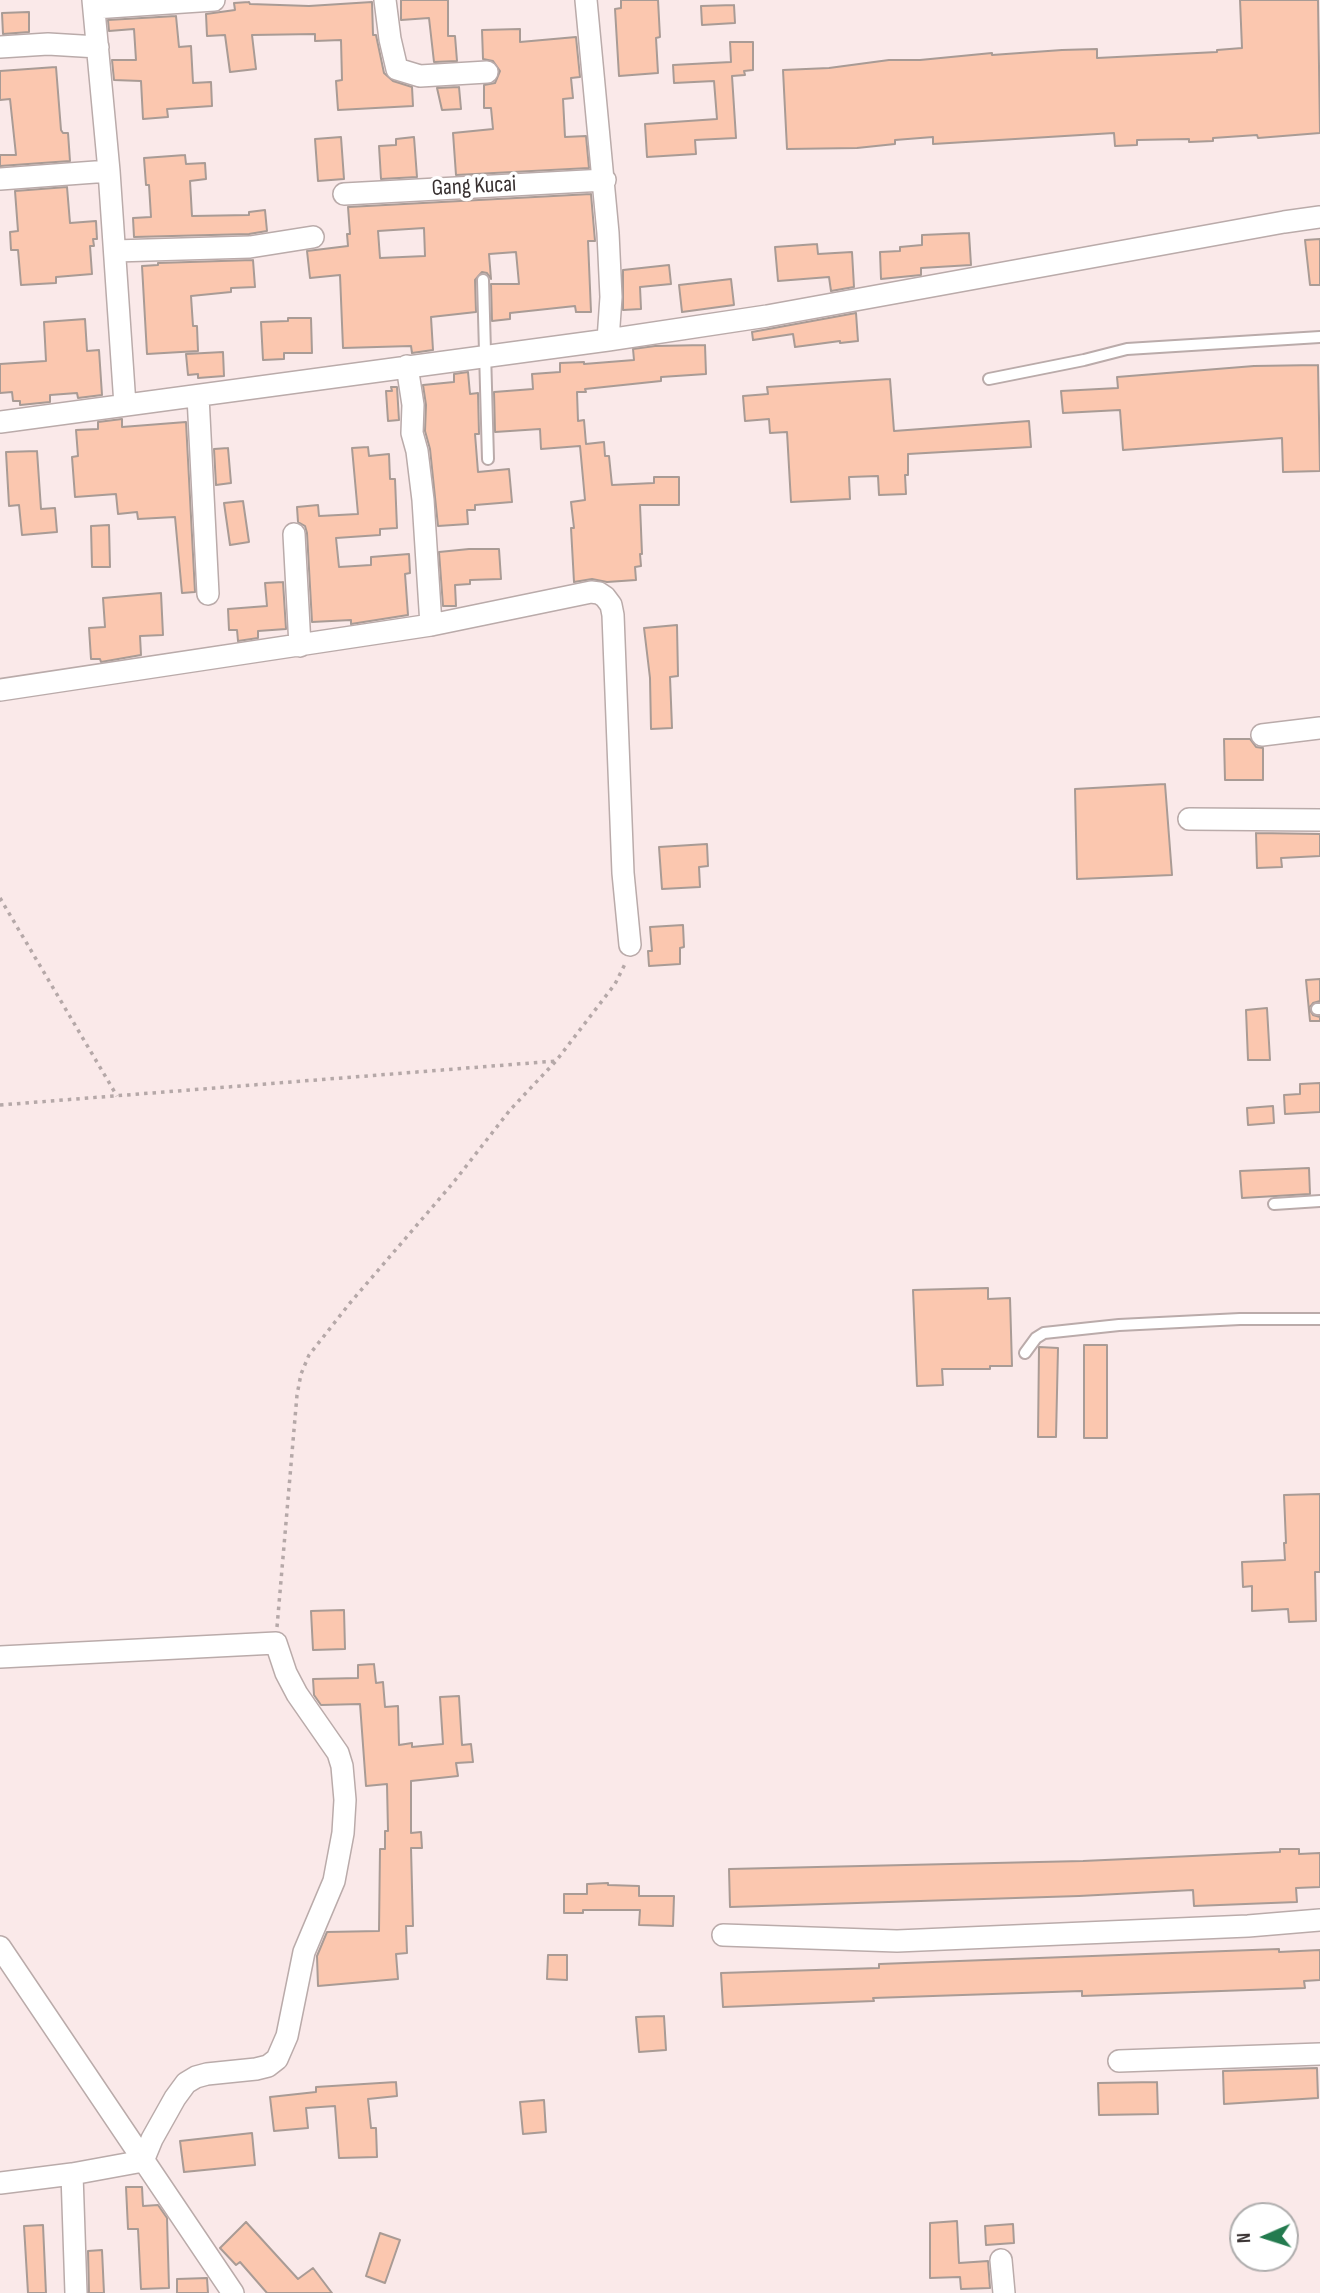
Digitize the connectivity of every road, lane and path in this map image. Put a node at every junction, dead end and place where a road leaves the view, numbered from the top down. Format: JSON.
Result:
{"nodes":[{"id":1,"x":214,"y":0,"type":"edge"},
{"id":2,"x":586,"y":0,"type":"edge"},
{"id":3,"x":381,"y":1,"type":"edge"},
{"id":4,"x":94,"y":4,"type":"edge"},
{"id":5,"x":0,"y":47,"type":"edge"},
{"id":6,"x":98,"y":47,"type":"junction"},
{"id":7,"x":487,"y":72,"type":"dead end"},
{"id":8,"x":109,"y":171,"type":"junction"},
{"id":9,"x":0,"y":179,"type":"edge"},
{"id":10,"x":605,"y":180,"type":"junction"},
{"id":11,"x":344,"y":194,"type":"dead end"},
{"id":12,"x":1320,"y":217,"type":"edge"},
{"id":13,"x":313,"y":237,"type":"dead end"},
{"id":14,"x":115,"y":251,"type":"junction"},
{"id":15,"x":483,"y":280,"type":"dead end"},
{"id":16,"x":1320,"y":338,"type":"edge"},
{"id":17,"x":608,"y":340,"type":"junction"},
{"id":18,"x":484,"y":356,"type":"junction"},
{"id":19,"x":407,"y":366,"type":"junction"},
{"id":20,"x":989,"y":379,"type":"dead end"},
{"id":21,"x":198,"y":396,"type":"junction"},
{"id":22,"x":125,"y":405,"type":"junction"},
{"id":23,"x":0,"y":422,"type":"edge"},
{"id":24,"x":488,"y":459,"type":"dead end"},
{"id":25,"x":293,"y":534,"type":"dead end"},
{"id":26,"x":208,"y":594,"type":"dead end"},
{"id":27,"x":431,"y":625,"type":"junction"},
{"id":28,"x":300,"y":646,"type":"junction"},
{"id":29,"x":0,"y":690,"type":"edge"},
{"id":30,"x":1320,"y":728,"type":"edge"},
{"id":31,"x":1262,"y":735,"type":"dead end"},
{"id":32,"x":1189,"y":819,"type":"dead end"},
{"id":33,"x":1320,"y":820,"type":"edge"},
{"id":34,"x":0,"y":898,"type":"edge"},
{"id":35,"x":629,"y":945,"type":"joint"},
{"id":36,"x":556,"y":1061,"type":"junction"},
{"id":37,"x":117,"y":1096,"type":"junction"},
{"id":38,"x":0,"y":1105,"type":"edge"},
{"id":39,"x":1320,"y":1201,"type":"edge"},
{"id":40,"x":1274,"y":1204,"type":"dead end"},
{"id":41,"x":1320,"y":1319,"type":"edge"},
{"id":42,"x":1025,"y":1353,"type":"dead end"},
{"id":43,"x":276,"y":1643,"type":"junction"},
{"id":44,"x":0,"y":1657,"type":"edge"},
{"id":45,"x":1320,"y":1920,"type":"edge"},
{"id":46,"x":723,"y":1935,"type":"dead end"},
{"id":47,"x":0,"y":1947,"type":"edge"},
{"id":48,"x":1320,"y":2054,"type":"edge"},
{"id":49,"x":1119,"y":2061,"type":"dead end"},
{"id":50,"x":143,"y":2161,"type":"junction"},
{"id":51,"x":72,"y":2174,"type":"junction"},
{"id":52,"x":0,"y":2183,"type":"edge"},
{"id":53,"x":1001,"y":2260,"type":"dead end"},
{"id":54,"x":76,"y":2293,"type":"edge"},
{"id":55,"x":233,"y":2293,"type":"edge"},
{"id":56,"x":1004,"y":2293,"type":"edge"}],
"edges":[{"from":1,"to":4,"type":"street"},
{"from":2,"to":10,"type":"street"},
{"from":3,"to":7,"type":"street"},
{"from":4,"to":6,"type":"street"},
{"from":5,"to":6,"type":"street"},
{"from":6,"to":8,"type":"street"},
{"from":8,"to":9,"type":"street"},
{"from":8,"to":14,"type":"street"},
{"from":10,"to":11,"type":"street","name":"Gang Kucai"},
{"from":10,"to":17,"type":"street"},
{"from":12,"to":17,"type":"street"},
{"from":13,"to":14,"type":"street"},
{"from":14,"to":22,"type":"street"},
{"from":15,"to":18,"type":"lane"},
{"from":16,"to":20,"type":"lane"},
{"from":17,"to":18,"type":"street"},
{"from":18,"to":19,"type":"street"},
{"from":18,"to":24,"type":"lane"},
{"from":19,"to":21,"type":"street"},
{"from":19,"to":27,"type":"street"},
{"from":21,"to":22,"type":"street"},
{"from":21,"to":26,"type":"street"},
{"from":22,"to":23,"type":"street"},
{"from":25,"to":28,"type":"street"},
{"from":27,"to":28,"type":"street"},
{"from":27,"to":35,"type":"street"},
{"from":28,"to":29,"type":"street"},
{"from":30,"to":31,"type":"street"},
{"from":32,"to":33,"type":"street"},
{"from":34,"to":37,"type":"path"},
{"from":35,"to":36,"type":"path"},
{"from":36,"to":37,"type":"path"},
{"from":36,"to":43,"type":"path"},
{"from":37,"to":38,"type":"path"},
{"from":39,"to":40,"type":"lane"},
{"from":41,"to":42,"type":"lane"},
{"from":43,"to":44,"type":"street"},
{"from":43,"to":50,"type":"street"},
{"from":45,"to":46,"type":"street"},
{"from":47,"to":50,"type":"street"},
{"from":48,"to":49,"type":"street"},
{"from":50,"to":51,"type":"street"},
{"from":50,"to":55,"type":"street"},
{"from":51,"to":52,"type":"street"},
{"from":51,"to":54,"type":"street"},
{"from":53,"to":56,"type":"street"}]}
